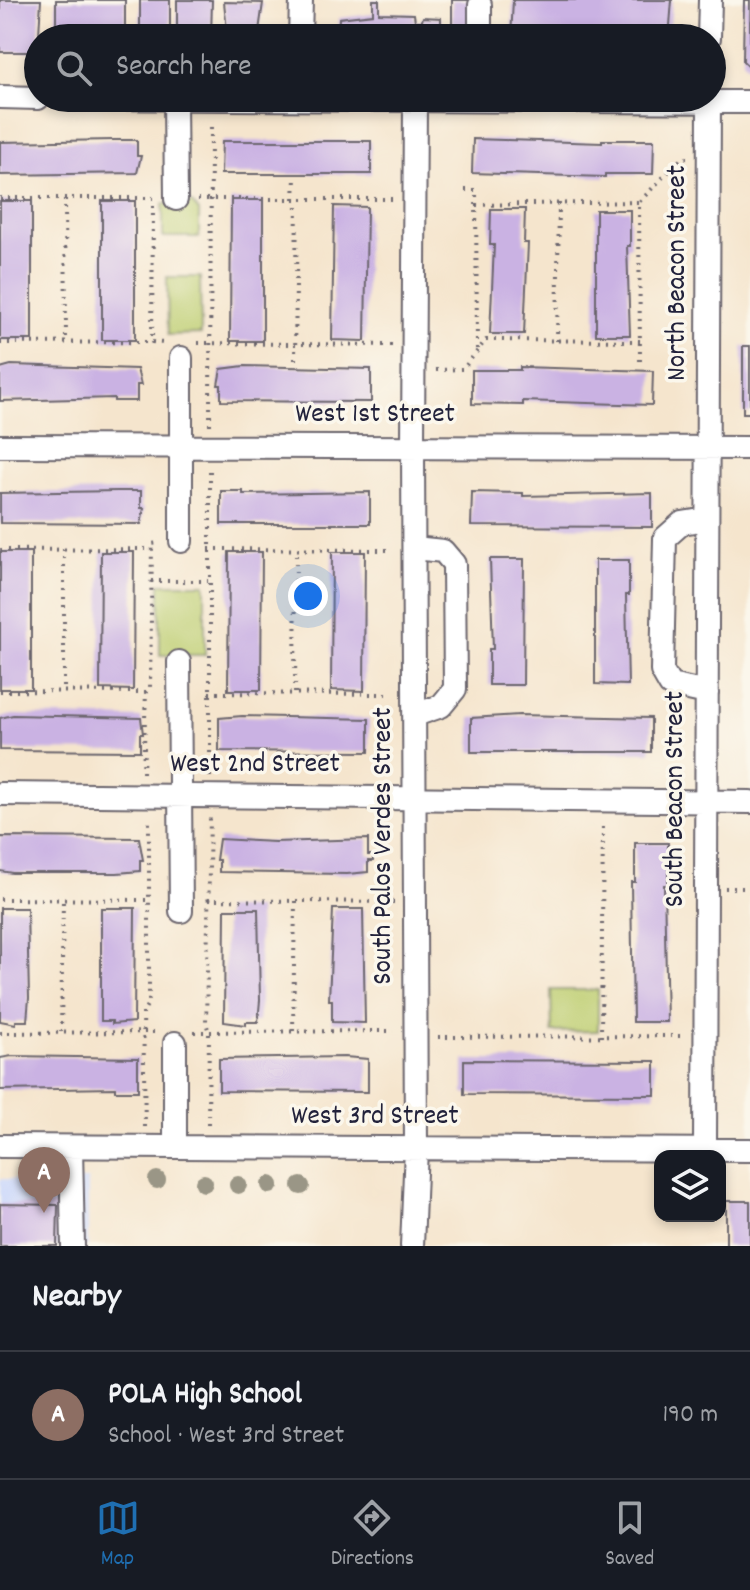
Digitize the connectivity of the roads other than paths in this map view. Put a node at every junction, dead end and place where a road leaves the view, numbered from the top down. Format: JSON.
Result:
{"nodes":[{"id":1,"x":301,"y":0,"type":"edge"},
{"id":2,"x":710,"y":0,"type":"edge"},
{"id":3,"x":480,"y":5,"type":"dead end"},
{"id":4,"x":300,"y":24,"type":"edge"},
{"id":5,"x":480,"y":24,"type":"edge"},
{"id":6,"x":709,"y":24,"type":"edge"},
{"id":7,"x":0,"y":97,"type":"edge"},
{"id":8,"x":24,"y":98,"type":"edge"},
{"id":9,"x":726,"y":101,"type":"edge"},
{"id":10,"x":750,"y":102,"type":"edge"},
{"id":11,"x":174,"y":112,"type":"edge"},
{"id":12,"x":415,"y":112,"type":"edge"},
{"id":13,"x":709,"y":112,"type":"edge"},
{"id":14,"x":165,"y":199,"type":"road end"},
{"id":15,"x":185,"y":348,"type":"road end"},
{"id":16,"x":181,"y":445,"type":"junction"},
{"id":17,"x":0,"y":446,"type":"edge"},
{"id":18,"x":413,"y":446,"type":"junction"},
{"id":19,"x":750,"y":448,"type":"edge"},
{"id":20,"x":708,"y":449,"type":"junction"},
{"id":21,"x":707,"y":519,"type":"junction"},
{"id":22,"x":181,"y":541,"type":"road end"},
{"id":23,"x":414,"y":549,"type":"junction"},
{"id":24,"x":179,"y":662,"type":"dead end"},
{"id":25,"x":707,"y":693,"type":"junction"},
{"id":26,"x":415,"y":704,"type":"junction"},
{"id":27,"x":0,"y":794,"type":"edge"},
{"id":28,"x":178,"y":796,"type":"junction"},
{"id":29,"x":414,"y":796,"type":"junction"},
{"id":30,"x":708,"y":801,"type":"junction"},
{"id":31,"x":750,"y":802,"type":"edge"},
{"id":32,"x":181,"y":911,"type":"dead end"},
{"id":33,"x":177,"y":1036,"type":"road end"},
{"id":34,"x":0,"y":1146,"type":"edge"},
{"id":35,"x":71,"y":1147,"type":"junction"},
{"id":36,"x":175,"y":1147,"type":"junction"},
{"id":37,"x":416,"y":1148,"type":"junction"},
{"id":38,"x":705,"y":1149,"type":"junction"},
{"id":39,"x":750,"y":1150,"type":"edge"},
{"id":40,"x":73,"y":1246,"type":"edge"},
{"id":41,"x":412,"y":1246,"type":"edge"}],
"edges":[{"from":1,"to":4,"type":"street"},
{"from":2,"to":6,"type":"street"},
{"from":3,"to":5,"type":"street"},
{"from":7,"to":8,"type":"street"},
{"from":9,"to":10,"type":"street"},
{"from":11,"to":14,"type":"street"},
{"from":12,"to":18,"type":"street","name":"South Palos Verdes Street"},
{"from":13,"to":20,"type":"street","name":"North Beacon Street"},
{"from":15,"to":16,"type":"street"},
{"from":16,"to":17,"type":"street","name":"West 1st Street"},
{"from":16,"to":18,"type":"street","name":"West 1st Street"},
{"from":16,"to":22,"type":"street"},
{"from":18,"to":20,"type":"street","name":"West 1st Street"},
{"from":18,"to":23,"type":"street","name":"South Palos Verdes Street"},
{"from":19,"to":20,"type":"street","name":"West 1st Street"},
{"from":20,"to":21,"type":"street","name":"South Beacon Street"},
{"from":21,"to":25,"type":"street","name":"South Beacon Street"},
{"from":21,"to":25,"type":"street"},
{"from":23,"to":26,"type":"street","name":"South Palos Verdes Street"},
{"from":23,"to":26,"type":"street"},
{"from":24,"to":28,"type":"street"},
{"from":25,"to":30,"type":"street","name":"South Beacon Street"},
{"from":26,"to":29,"type":"street","name":"South Palos Verdes Street"},
{"from":27,"to":28,"type":"street","name":"West 2nd Street"},
{"from":28,"to":29,"type":"street","name":"West 2nd Street"},
{"from":28,"to":32,"type":"street"},
{"from":29,"to":30,"type":"street","name":"West 2nd Street"},
{"from":29,"to":37,"type":"street","name":"South Palos Verdes Street"},
{"from":30,"to":31,"type":"street","name":"West 2nd Street"},
{"from":30,"to":38,"type":"street","name":"South Beacon Street"},
{"from":33,"to":36,"type":"street"},
{"from":34,"to":35,"type":"street","name":"West 3rd Street"},
{"from":35,"to":36,"type":"street","name":"West 3rd Street"},
{"from":35,"to":40,"type":"street"},
{"from":36,"to":37,"type":"street","name":"West 3rd Street"},
{"from":37,"to":38,"type":"street","name":"West 3rd Street"},
{"from":37,"to":41,"type":"street","name":"South Palos Verdes Street"},
{"from":38,"to":39,"type":"street","name":"West 3rd Street"}]}
